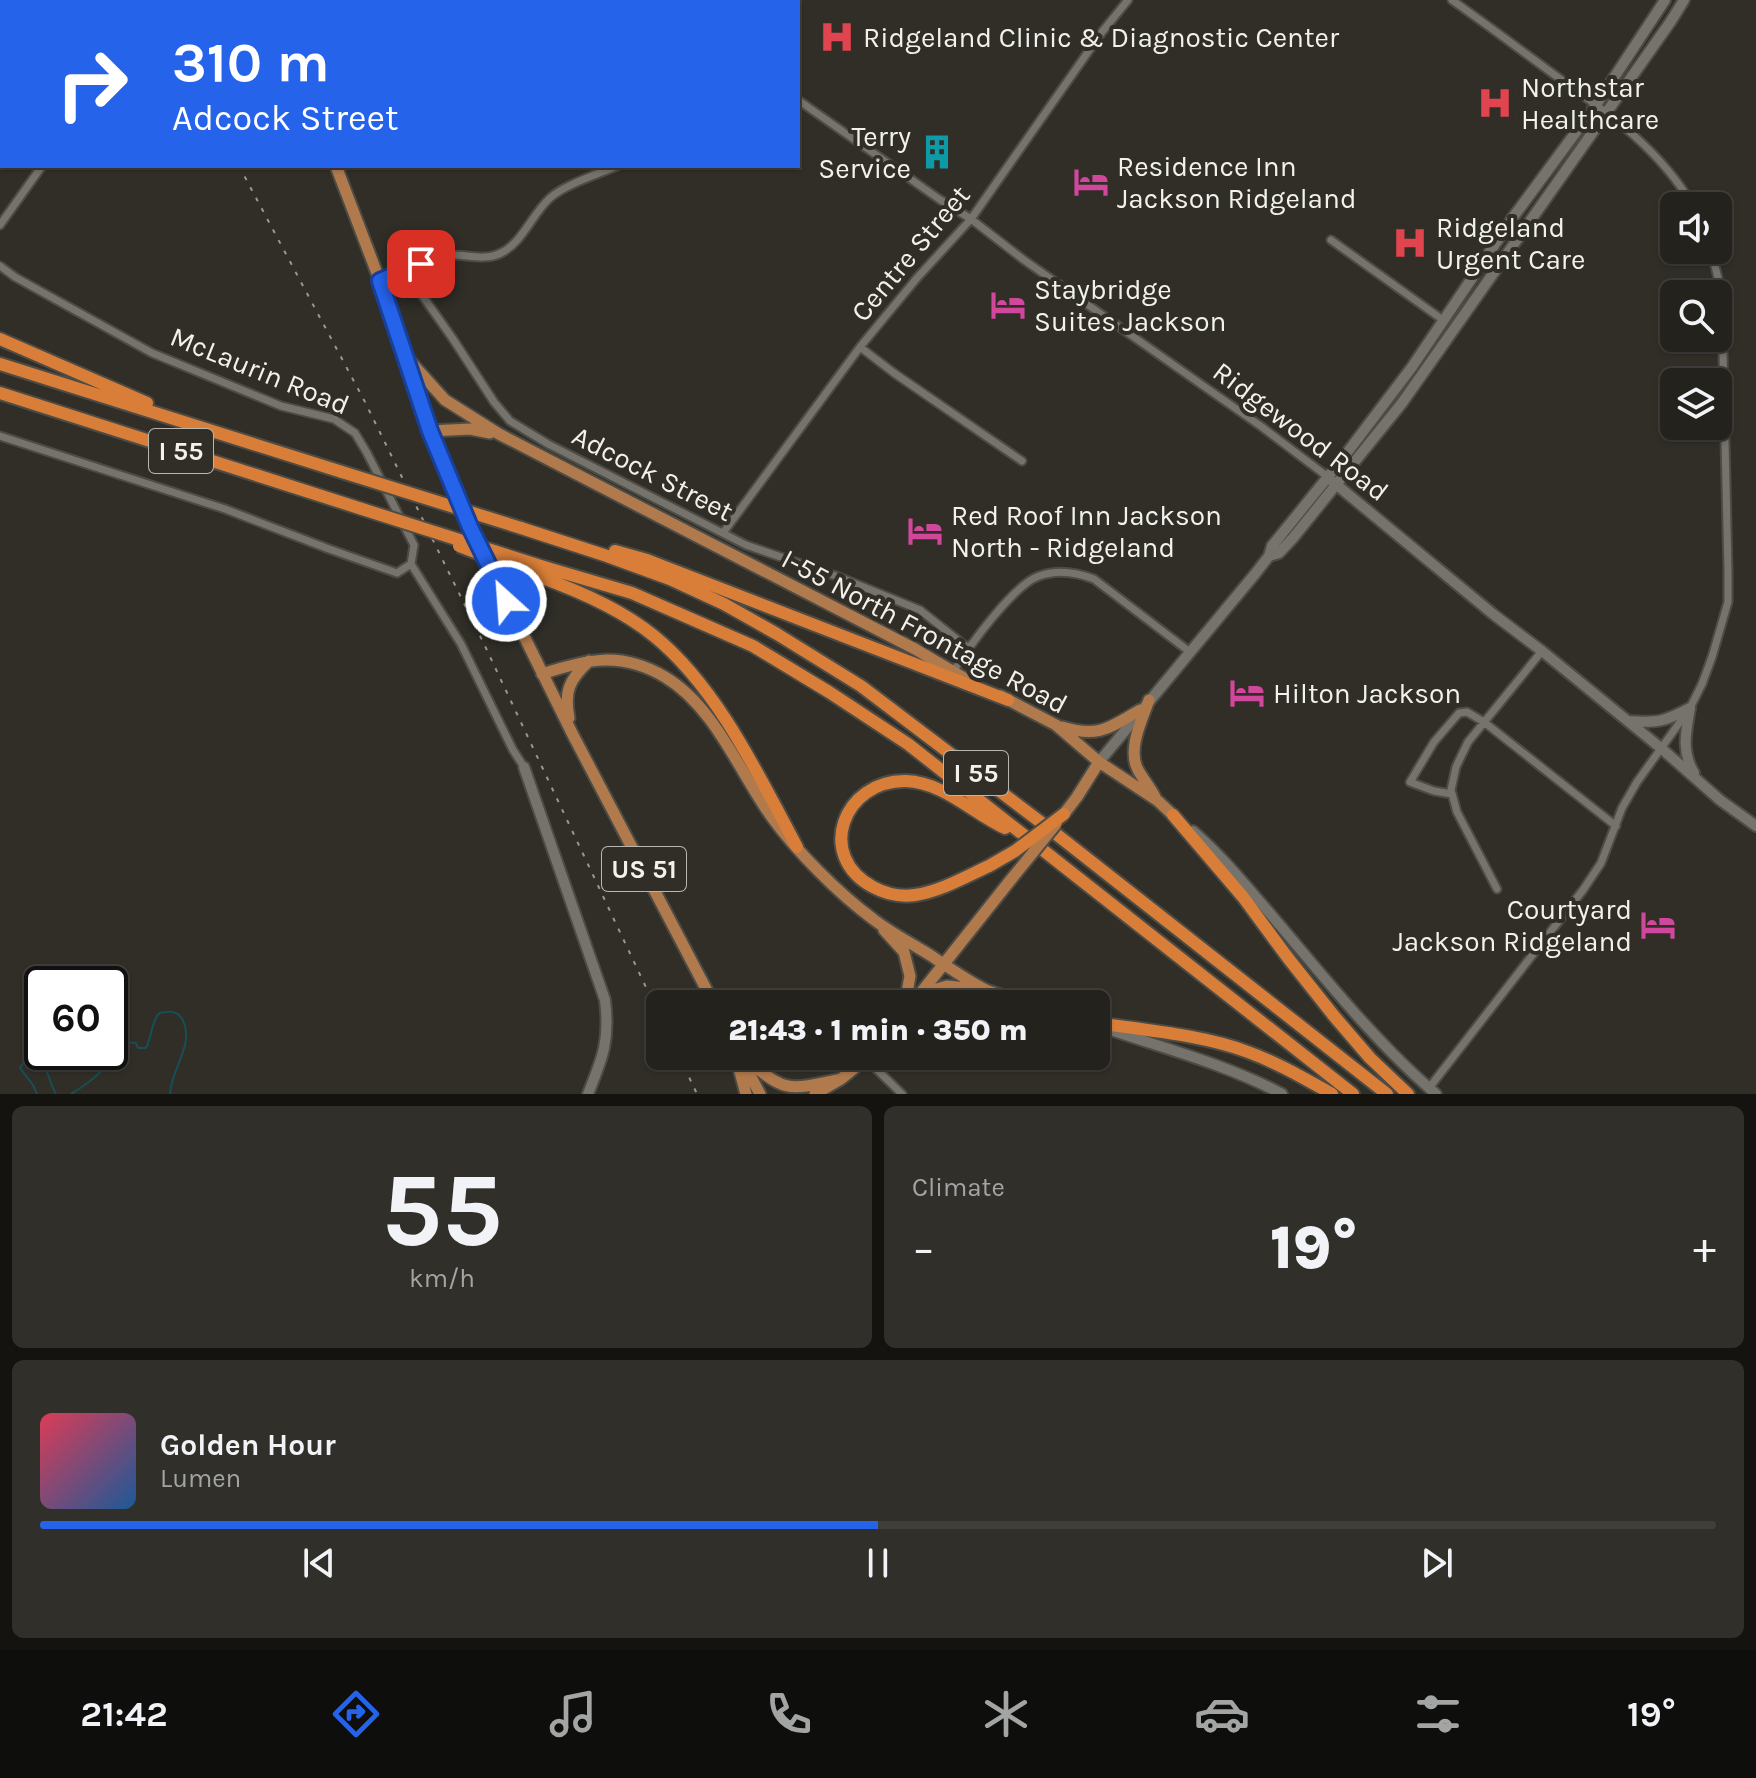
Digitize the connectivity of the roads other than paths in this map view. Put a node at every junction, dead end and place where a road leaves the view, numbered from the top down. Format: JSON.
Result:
{"nodes":[{"id":1,"x":1128,"y":0,"type":"edge"},
{"id":2,"x":1452,"y":0,"type":"edge"},
{"id":3,"x":1665,"y":0,"type":"edge"},
{"id":4,"x":1684,"y":0,"type":"edge"},
{"id":5,"x":800,"y":101,"type":"edge"},
{"id":6,"x":1596,"y":105,"type":"junction"},
{"id":7,"x":1606,"y":113,"type":"junction"},
{"id":8,"x":41,"y":168,"type":"edge"},
{"id":9,"x":337,"y":168,"type":"edge"},
{"id":10,"x":613,"y":168,"type":"edge"},
{"id":11,"x":1685,"y":192,"type":"edge"},
{"id":12,"x":971,"y":219,"type":"junction"},
{"id":13,"x":0,"y":225,"type":"edge"},
{"id":14,"x":1331,"y":240,"type":"dead end"},
{"id":15,"x":1714,"y":264,"type":"edge"},
{"id":16,"x":0,"y":266,"type":"edge"},
{"id":17,"x":405,"y":271,"type":"junction"},
{"id":18,"x":380,"y":281,"type":"junction"},
{"id":19,"x":1443,"y":320,"type":"junction"},
{"id":20,"x":0,"y":339,"type":"edge"},
{"id":21,"x":860,"y":347,"type":"junction"},
{"id":22,"x":404,"y":353,"type":"junction"},
{"id":23,"x":0,"y":364,"type":"edge"},
{"id":24,"x":0,"y":393,"type":"edge"},
{"id":25,"x":198,"y":426,"type":"junction"},
{"id":26,"x":430,"y":431,"type":"junction"},
{"id":27,"x":499,"y":434,"type":"junction"},
{"id":28,"x":0,"y":436,"type":"edge"},
{"id":29,"x":1022,"y":461,"type":"dead end"},
{"id":30,"x":1332,"y":481,"type":"junction"},
{"id":31,"x":525,"y":529,"type":"junction"},
{"id":32,"x":723,"y":533,"type":"junction"},
{"id":33,"x":411,"y":564,"type":"junction"},
{"id":34,"x":542,"y":572,"type":"junction"},
{"id":35,"x":968,"y":648,"type":"junction"},
{"id":36,"x":1542,"y":651,"type":"junction"},
{"id":37,"x":1190,"y":652,"type":"junction"},
{"id":38,"x":589,"y":661,"type":"junction"},
{"id":39,"x":953,"y":672,"type":"junction"},
{"id":40,"x":542,"y":674,"type":"junction"},
{"id":41,"x":1008,"y":700,"type":"junction"},
{"id":42,"x":1149,"y":700,"type":"junction"},
{"id":43,"x":1690,"y":708,"type":"junction"},
{"id":44,"x":1140,"y":710,"type":"junction"},
{"id":45,"x":1628,"y":721,"type":"junction"},
{"id":46,"x":1484,"y":722,"type":"junction"},
{"id":47,"x":1056,"y":725,"type":"junction"},
{"id":48,"x":573,"y":735,"type":"junction"},
{"id":49,"x":1662,"y":749,"type":"junction"},
{"id":50,"x":1099,"y":762,"type":"junction"},
{"id":51,"x":524,"y":767,"type":"joint"},
{"id":52,"x":1699,"y":782,"type":"junction"},
{"id":53,"x":1452,"y":794,"type":"junction"},
{"id":54,"x":1158,"y":801,"type":"junction"},
{"id":55,"x":1064,"y":814,"type":"junction"},
{"id":56,"x":1173,"y":815,"type":"junction"},
{"id":57,"x":1616,"y":826,"type":"junction"},
{"id":58,"x":1756,"y":826,"type":"edge"},
{"id":59,"x":1024,"y":837,"type":"junction"},
{"id":60,"x":797,"y":847,"type":"junction"},
{"id":61,"x":1497,"y":889,"type":"dead end"},
{"id":62,"x":875,"y":921,"type":"junction"},
{"id":63,"x":944,"y":964,"type":"junction"},
{"id":64,"x":707,"y":990,"type":"edge"},
{"id":65,"x":908,"y":990,"type":"edge"},
{"id":66,"x":923,"y":990,"type":"edge"},
{"id":67,"x":934,"y":990,"type":"edge"},
{"id":68,"x":985,"y":990,"type":"edge"},
{"id":69,"x":988,"y":990,"type":"edge"},
{"id":70,"x":1110,"y":1026,"type":"edge"},
{"id":71,"x":1110,"y":1029,"type":"edge"},
{"id":72,"x":742,"y":1070,"type":"edge"},
{"id":73,"x":747,"y":1070,"type":"edge"},
{"id":74,"x":759,"y":1070,"type":"edge"},
{"id":75,"x":852,"y":1070,"type":"edge"},
{"id":76,"x":880,"y":1070,"type":"edge"},
{"id":77,"x":841,"y":1079,"type":"junction"},
{"id":78,"x":1432,"y":1091,"type":"edge"},
{"id":79,"x":588,"y":1094,"type":"edge"},
{"id":80,"x":746,"y":1094,"type":"edge"},
{"id":81,"x":760,"y":1094,"type":"edge"},
{"id":82,"x":815,"y":1094,"type":"edge"},
{"id":83,"x":827,"y":1094,"type":"edge"},
{"id":84,"x":902,"y":1094,"type":"edge"},
{"id":85,"x":1282,"y":1094,"type":"edge"},
{"id":86,"x":1332,"y":1094,"type":"edge"},
{"id":87,"x":1353,"y":1094,"type":"edge"},
{"id":88,"x":1387,"y":1094,"type":"edge"},
{"id":89,"x":1408,"y":1094,"type":"edge"}],
"edges":[{"from":1,"to":12,"type":"street","name":"Centre Street"},
{"from":2,"to":6,"type":"street"},
{"from":3,"to":6,"type":"street"},
{"from":4,"to":7,"type":"street"},
{"from":5,"to":12,"type":"street","name":"Ridgewood Road"},
{"from":6,"to":7,"type":"street"},
{"from":6,"to":19,"type":"street"},
{"from":7,"to":11,"type":"street"},
{"from":7,"to":30,"type":"street"},
{"from":8,"to":13,"type":"street"},
{"from":9,"to":18,"type":"main road","number":"US 51"},
{"from":10,"to":17,"type":"street"},
{"from":12,"to":21,"type":"street","name":"Centre Street"},
{"from":12,"to":30,"type":"street","name":"Ridgewood Road"},
{"from":14,"to":19,"type":"street"},
{"from":15,"to":43,"type":"street"},
{"from":16,"to":33,"type":"street","name":"McLaurin Road"},
{"from":17,"to":18,"type":"street"},
{"from":17,"to":32,"type":"street","name":"Adcock Street"},
{"from":18,"to":22,"type":"main road","number":"US 51"},
{"from":19,"to":30,"type":"street"},
{"from":20,"to":25,"type":"highway"},
{"from":21,"to":29,"type":"street"},
{"from":21,"to":32,"type":"street","name":"Centre Street"},
{"from":22,"to":26,"type":"main road","number":"US 51"},
{"from":22,"to":27,"type":"main road","name":"I-55 North Frontage Road"},
{"from":23,"to":25,"type":"highway","number":"I 55"},
{"from":24,"to":34,"type":"highway","number":"I 55","bridge":true},
{"from":25,"to":31,"type":"highway","number":"I 55","bridge":true},
{"from":26,"to":27,"type":"main road"},
{"from":26,"to":40,"type":"main road","number":"US 51"},
{"from":27,"to":39,"type":"main road","name":"I-55 North Frontage Road"},
{"from":28,"to":33,"type":"street"},
{"from":30,"to":36,"type":"street","name":"Ridgewood Road"},
{"from":30,"to":37,"type":"street"},
{"from":31,"to":41,"type":"highway"},
{"from":31,"to":88,"type":"highway","number":"I 55"},
{"from":32,"to":35,"type":"street","name":"Adcock Street"},
{"from":33,"to":51,"type":"street"},
{"from":34,"to":59,"type":"highway","number":"I 55"},
{"from":34,"to":60,"type":"highway"},
{"from":35,"to":37,"type":"street"},
{"from":35,"to":39,"type":"street"},
{"from":36,"to":45,"type":"street","name":"Ridgewood Road"},
{"from":36,"to":46,"type":"street"},
{"from":37,"to":42,"type":"street"},
{"from":38,"to":40,"type":"main road"},
{"from":38,"to":48,"type":"main road"},
{"from":38,"to":60,"type":"main road"},
{"from":39,"to":41,"type":"main road","name":"I-55 North Frontage Road"},
{"from":40,"to":48,"type":"main road","number":"US 51"},
{"from":41,"to":47,"type":"main road","name":"I-55 North Frontage Road"},
{"from":42,"to":44,"type":"street"},
{"from":42,"to":54,"type":"main road"},
{"from":43,"to":45,"type":"street"},
{"from":43,"to":49,"type":"street"},
{"from":43,"to":52,"type":"street"},
{"from":44,"to":47,"type":"main road"},
{"from":44,"to":50,"type":"street"},
{"from":45,"to":49,"type":"street","name":"Ridgewood Road"},
{"from":46,"to":53,"type":"street"},
{"from":46,"to":53,"type":"street"},
{"from":46,"to":57,"type":"street"},
{"from":47,"to":50,"type":"main road","name":"I-55 North Frontage Road"},
{"from":48,"to":64,"type":"main road","number":"US 51"},
{"from":49,"to":52,"type":"street","name":"Ridgewood Road"},
{"from":49,"to":57,"type":"street"},
{"from":50,"to":54,"type":"main road","name":"I-55 North Frontage Road"},
{"from":50,"to":55,"type":"main road"},
{"from":51,"to":79,"type":"street"},
{"from":52,"to":58,"type":"street","name":"Ridgewood Road"},
{"from":53,"to":61,"type":"street"},
{"from":54,"to":56,"type":"main road","name":"I-55 North Frontage Road"},
{"from":55,"to":59,"type":"highway","bridge":true},
{"from":55,"to":63,"type":"main road","bridge":true},
{"from":56,"to":78,"type":"street","name":"I-55 North Frontage Road"},
{"from":56,"to":89,"type":"highway"},
{"from":57,"to":78,"type":"street"},
{"from":59,"to":87,"type":"highway","number":"I 55"},
{"from":60,"to":62,"type":"main road"},
{"from":62,"to":63,"type":"main road"},
{"from":62,"to":65,"type":"main road"},
{"from":63,"to":66,"type":"main road"},
{"from":63,"to":69,"type":"main road"},
{"from":67,"to":68,"type":"main road"},
{"from":70,"to":86,"type":"highway"},
{"from":71,"to":85,"type":"street"},
{"from":72,"to":80,"type":"main road"},
{"from":73,"to":81,"type":"main road"},
{"from":74,"to":77,"type":"main road"},
{"from":75,"to":77,"type":"main road"},
{"from":76,"to":84,"type":"street"},
{"from":77,"to":82,"type":"main road"},
{"from":77,"to":83,"type":"main road"}]}
